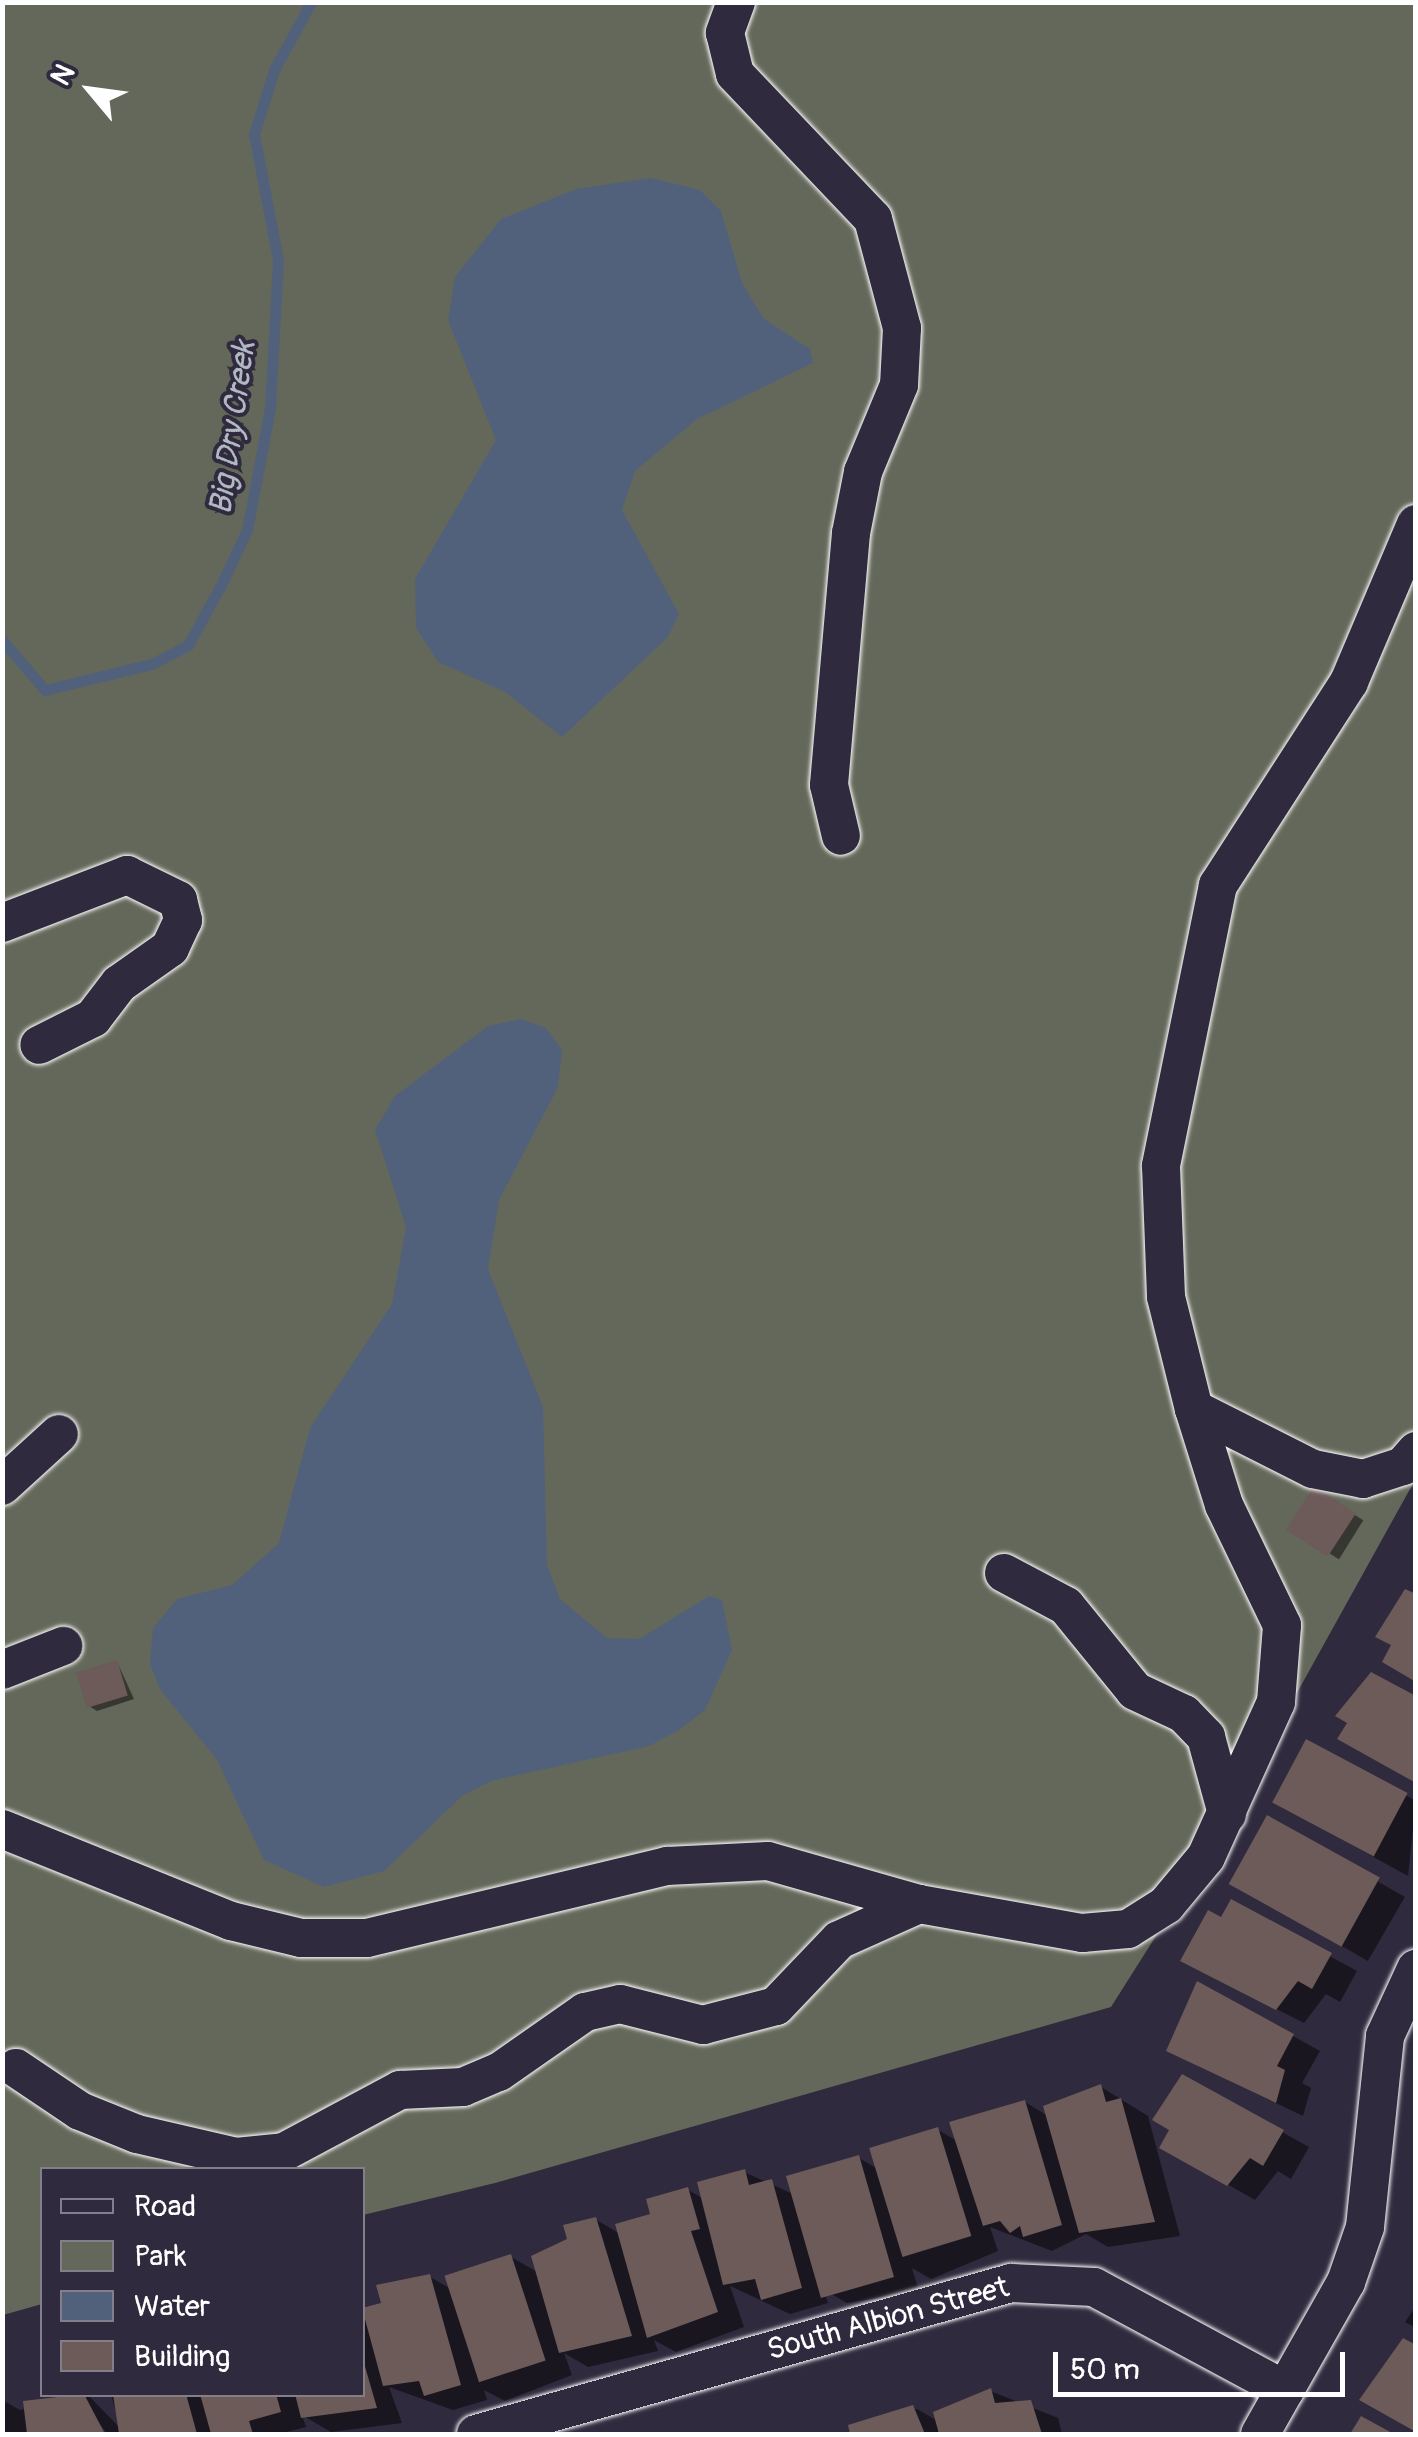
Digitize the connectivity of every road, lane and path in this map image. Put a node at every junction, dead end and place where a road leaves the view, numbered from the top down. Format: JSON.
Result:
{"nodes":[{"id":1,"x":736,"y":2,"type":"edge"},
{"id":2,"x":1416,"y":524,"type":"edge"},
{"id":3,"x":841,"y":836,"type":"dead end"},
{"id":4,"x":2,"y":923,"type":"edge"},
{"id":5,"x":39,"y":1045,"type":"dead end"},
{"id":6,"x":1194,"y":1409,"type":"junction"},
{"id":7,"x":58,"y":1434,"type":"dead end"},
{"id":8,"x":1416,"y":1451,"type":"edge"},
{"id":9,"x":2,"y":1486,"type":"edge"},
{"id":10,"x":1004,"y":1573,"type":"dead end"},
{"id":11,"x":63,"y":1646,"type":"dead end"},
{"id":12,"x":2,"y":1670,"type":"edge"},
{"id":13,"x":1227,"y":1814,"type":"junction"},
{"id":14,"x":2,"y":1828,"type":"edge"},
{"id":15,"x":919,"y":1904,"type":"junction"},
{"id":16,"x":1416,"y":1969,"type":"edge"},
{"id":17,"x":16,"y":2068,"type":"dead end"},
{"id":18,"x":1285,"y":2390,"type":"junction"},
{"id":19,"x":476,"y":2434,"type":"edge"},
{"id":20,"x":1260,"y":2434,"type":"edge"}],
"edges":[{"from":1,"to":3,"type":"street"},
{"from":2,"to":6,"type":"street"},
{"from":4,"to":5,"type":"street"},
{"from":6,"to":8,"type":"street"},
{"from":6,"to":13,"type":"street"},
{"from":7,"to":9,"type":"street"},
{"from":10,"to":13,"type":"street"},
{"from":11,"to":12,"type":"street"},
{"from":13,"to":15,"type":"street"},
{"from":14,"to":15,"type":"street"},
{"from":15,"to":17,"type":"street"},
{"from":16,"to":18,"type":"street"},
{"from":18,"to":19,"type":"street","name":"South Albion Street"},
{"from":18,"to":20,"type":"street"}]}
